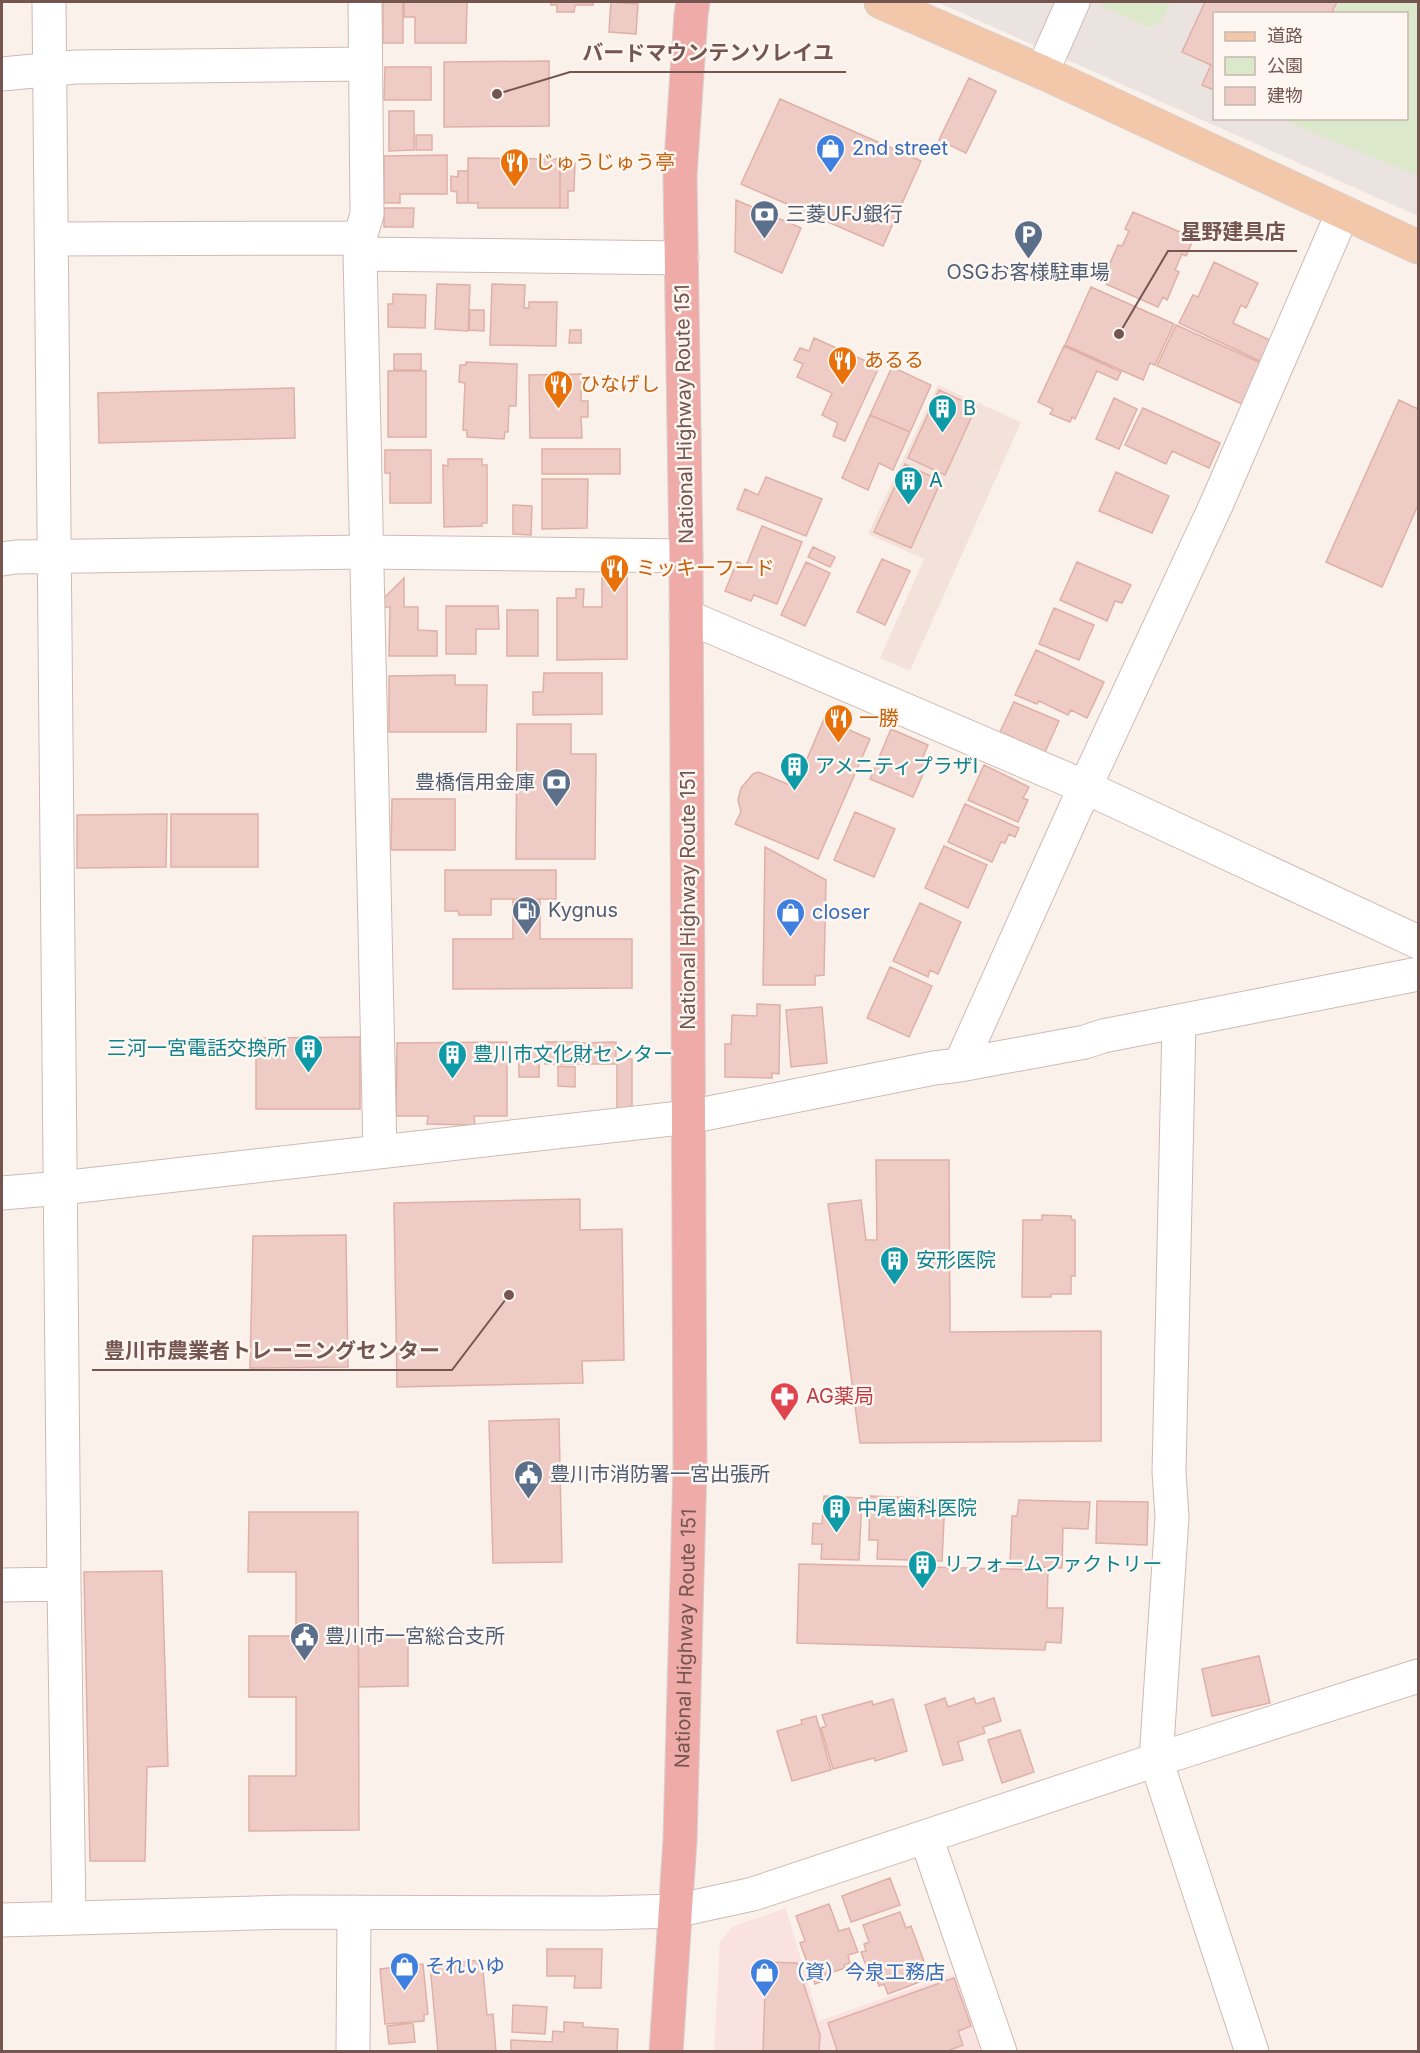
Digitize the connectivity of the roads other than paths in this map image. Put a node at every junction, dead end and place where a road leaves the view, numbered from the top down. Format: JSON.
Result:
{"nodes":[{"id":1,"x":49,"y":2,"type":"edge"},
{"id":2,"x":365,"y":2,"type":"edge"},
{"id":3,"x":693,"y":2,"type":"edge"},
{"id":4,"x":881,"y":2,"type":"edge"},
{"id":5,"x":1073,"y":2,"type":"edge"},
{"id":6,"x":365,"y":64,"type":"junction"},
{"id":7,"x":48,"y":68,"type":"junction"},
{"id":8,"x":1042,"y":72,"type":"junction"},
{"id":9,"x":2,"y":74,"type":"edge"},
{"id":10,"x":1343,"y":212,"type":"junction"},
{"id":11,"x":51,"y":239,"type":"junction"},
{"id":12,"x":360,"y":246,"type":"junction"},
{"id":13,"x":1419,"y":247,"type":"edge"},
{"id":14,"x":682,"y":258,"type":"junction"},
{"id":15,"x":367,"y":552,"type":"junction"},
{"id":16,"x":54,"y":556,"type":"junction"},
{"id":17,"x":686,"y":556,"type":"junction"},
{"id":18,"x":2,"y":559,"type":"edge"},
{"id":19,"x":687,"y":616,"type":"junction"},
{"id":20,"x":1085,"y":787,"type":"junction"},
{"id":21,"x":1419,"y":942,"type":"edge"},
{"id":22,"x":1419,"y":974,"type":"edge"},
{"id":23,"x":1179,"y":1022,"type":"junction"},
{"id":24,"x":960,"y":1065,"type":"junction"},
{"id":25,"x":689,"y":1117,"type":"junction"},
{"id":26,"x":380,"y":1152,"type":"junction"},
{"id":27,"x":61,"y":1188,"type":"junction"},
{"id":28,"x":2,"y":1193,"type":"edge"},
{"id":29,"x":64,"y":1584,"type":"junction"},
{"id":30,"x":2,"y":1585,"type":"edge"},
{"id":31,"x":1419,"y":1676,"type":"edge"},
{"id":32,"x":1156,"y":1760,"type":"junction"},
{"id":33,"x":926,"y":1837,"type":"junction"},
{"id":34,"x":675,"y":1911,"type":"junction"},
{"id":35,"x":354,"y":1912,"type":"junction"},
{"id":36,"x":69,"y":1917,"type":"junction"},
{"id":37,"x":2,"y":1920,"type":"edge"},
{"id":38,"x":352,"y":2052,"type":"edge"},
{"id":39,"x":666,"y":2052,"type":"edge"},
{"id":40,"x":1000,"y":2052,"type":"edge"},
{"id":41,"x":1252,"y":2052,"type":"edge"}],
"edges":[{"from":1,"to":7,"type":"street"},
{"from":2,"to":6,"type":"street"},
{"from":3,"to":14,"type":"highway","name":"National Highway Route 151"},
{"from":4,"to":8,"type":"main road"},
{"from":5,"to":8,"type":"street"},
{"from":6,"to":7,"type":"street"},
{"from":6,"to":12,"type":"street"},
{"from":7,"to":9,"type":"street"},
{"from":7,"to":11,"type":"street"},
{"from":8,"to":10,"type":"main road"},
{"from":10,"to":13,"type":"main road"},
{"from":10,"to":20,"type":"street"},
{"from":11,"to":12,"type":"street"},
{"from":11,"to":16,"type":"street"},
{"from":12,"to":14,"type":"street"},
{"from":12,"to":15,"type":"street"},
{"from":14,"to":17,"type":"highway","name":"National Highway Route 151"},
{"from":15,"to":16,"type":"street"},
{"from":15,"to":17,"type":"street"},
{"from":15,"to":26,"type":"street"},
{"from":16,"to":18,"type":"street"},
{"from":16,"to":27,"type":"street"},
{"from":17,"to":19,"type":"highway","name":"National Highway Route 151"},
{"from":19,"to":20,"type":"street"},
{"from":19,"to":25,"type":"highway","name":"National Highway Route 151"},
{"from":20,"to":21,"type":"street"},
{"from":20,"to":24,"type":"street"},
{"from":22,"to":23,"type":"street"},
{"from":23,"to":24,"type":"street"},
{"from":23,"to":32,"type":"street"},
{"from":24,"to":25,"type":"street"},
{"from":25,"to":26,"type":"street"},
{"from":25,"to":34,"type":"highway","name":"National Highway Route 151"},
{"from":26,"to":27,"type":"street"},
{"from":27,"to":28,"type":"street"},
{"from":27,"to":29,"type":"street"},
{"from":29,"to":30,"type":"street"},
{"from":29,"to":36,"type":"street"},
{"from":31,"to":32,"type":"street"},
{"from":32,"to":33,"type":"street"},
{"from":32,"to":41,"type":"street"},
{"from":33,"to":34,"type":"street"},
{"from":33,"to":40,"type":"street"},
{"from":34,"to":35,"type":"street"},
{"from":34,"to":39,"type":"highway","name":"National Highway Route 151"},
{"from":35,"to":36,"type":"street"},
{"from":35,"to":38,"type":"street"},
{"from":36,"to":37,"type":"street"}]}
